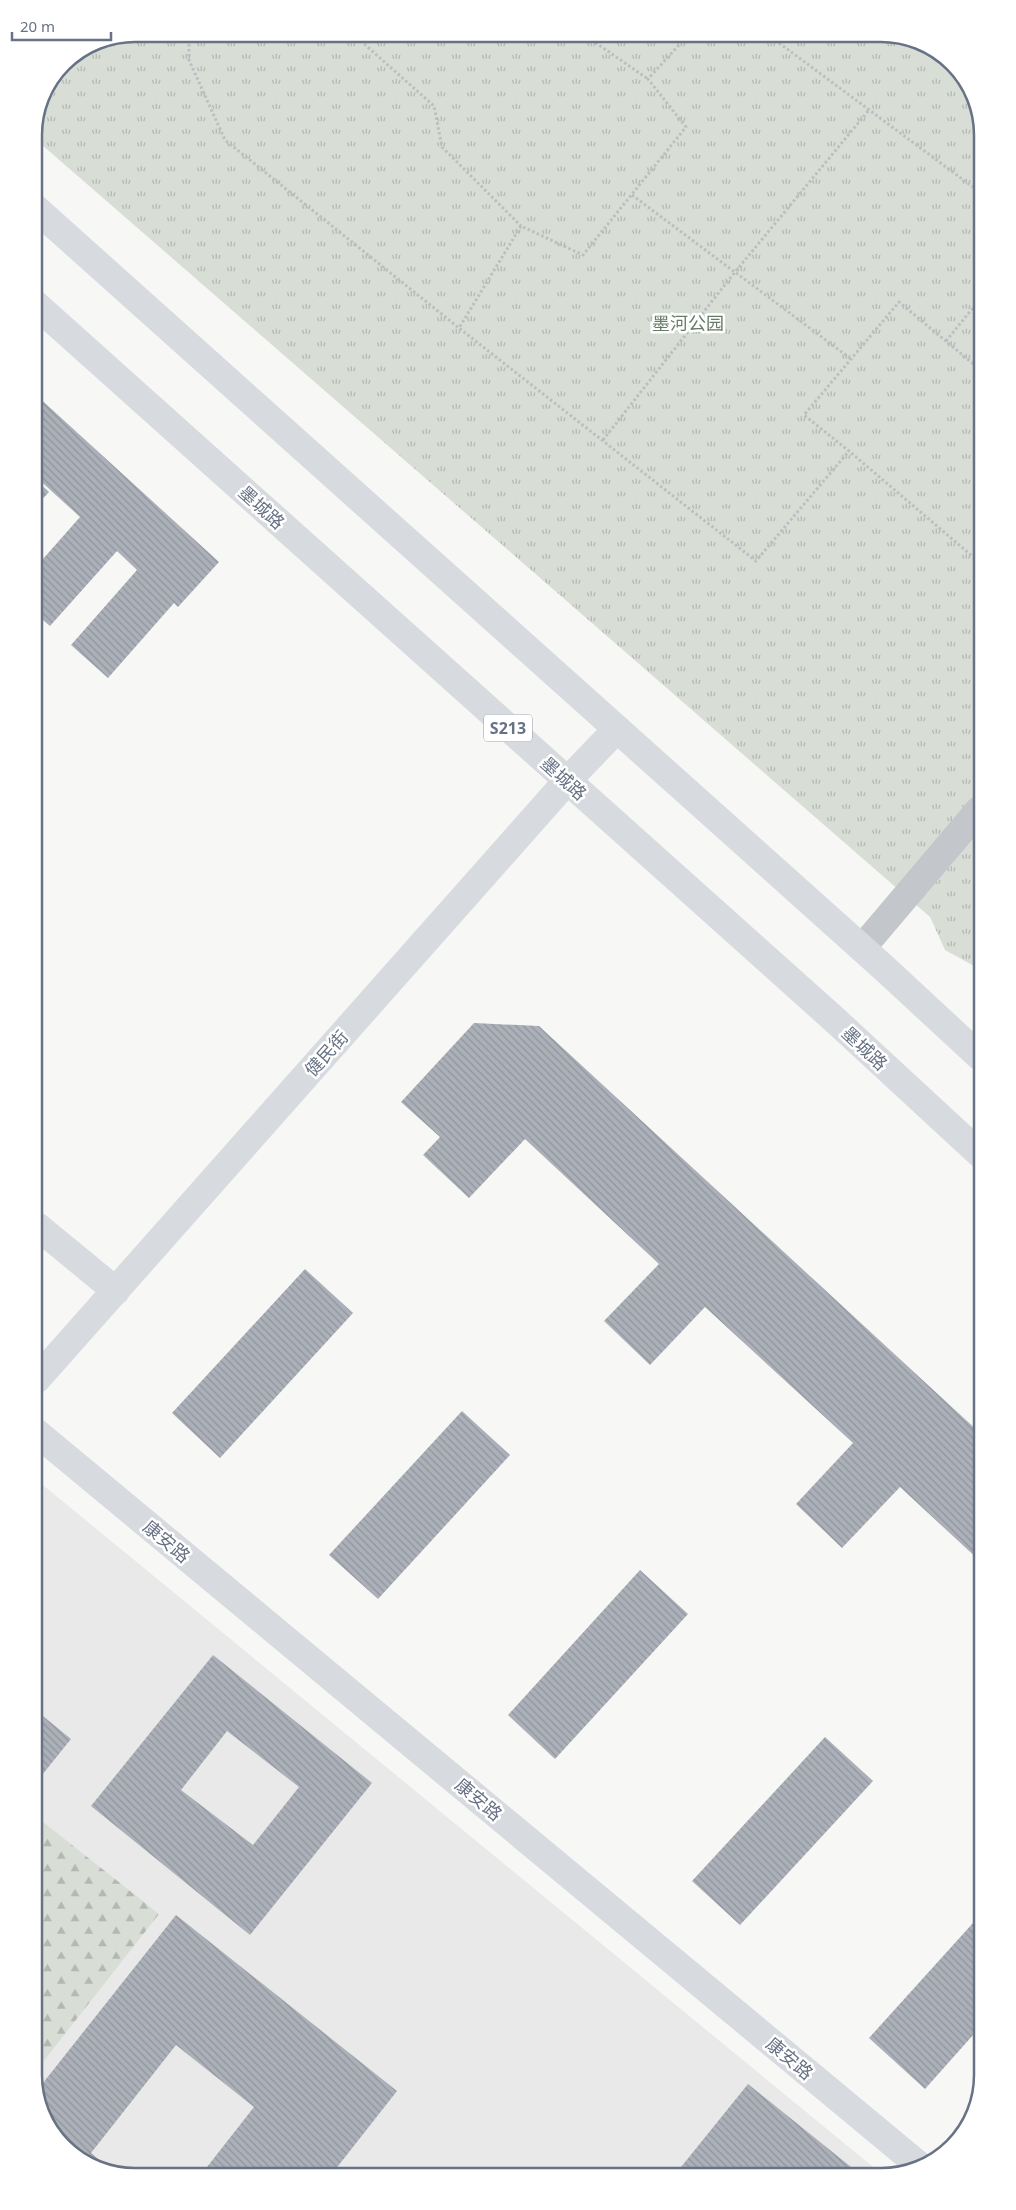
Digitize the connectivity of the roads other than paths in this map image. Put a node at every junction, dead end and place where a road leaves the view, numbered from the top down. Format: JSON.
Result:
{"nodes":[{"id":1,"x":43,"y":215,"type":"edge"},
{"id":2,"x":43,"y":311,"type":"edge"},
{"id":3,"x":617,"y":729,"type":"junction"},
{"id":4,"x":567,"y":781,"type":"junction"},
{"id":5,"x":974,"y":816,"type":"edge"},
{"id":6,"x":862,"y":948,"type":"junction"},
{"id":7,"x":974,"y":1051,"type":"edge"},
{"id":8,"x":974,"y":1148,"type":"edge"},
{"id":9,"x":42,"y":1230,"type":"edge"},
{"id":10,"x":116,"y":1291,"type":"junction"},
{"id":11,"x":42,"y":1373,"type":"edge"},
{"id":12,"x":42,"y":1437,"type":"edge"},
{"id":13,"x":914,"y":2161,"type":"edge"}],
"edges":[{"from":1,"to":3,"type":"main road"},
{"from":2,"to":4,"type":"main road","name":"墨城路","number":"S213"},
{"from":3,"to":4,"type":"main road","name":"健民街"},
{"from":3,"to":6,"type":"main road"},
{"from":4,"to":8,"type":"main road","name":"墨城路","number":"S213"},
{"from":4,"to":10,"type":"main road","name":"健民街"},
{"from":5,"to":6,"type":"street"},
{"from":6,"to":7,"type":"main road"},
{"from":9,"to":10,"type":"main road"},
{"from":10,"to":11,"type":"main road","name":"健民街"},
{"from":12,"to":13,"type":"main road","name":"康安路"}]}
